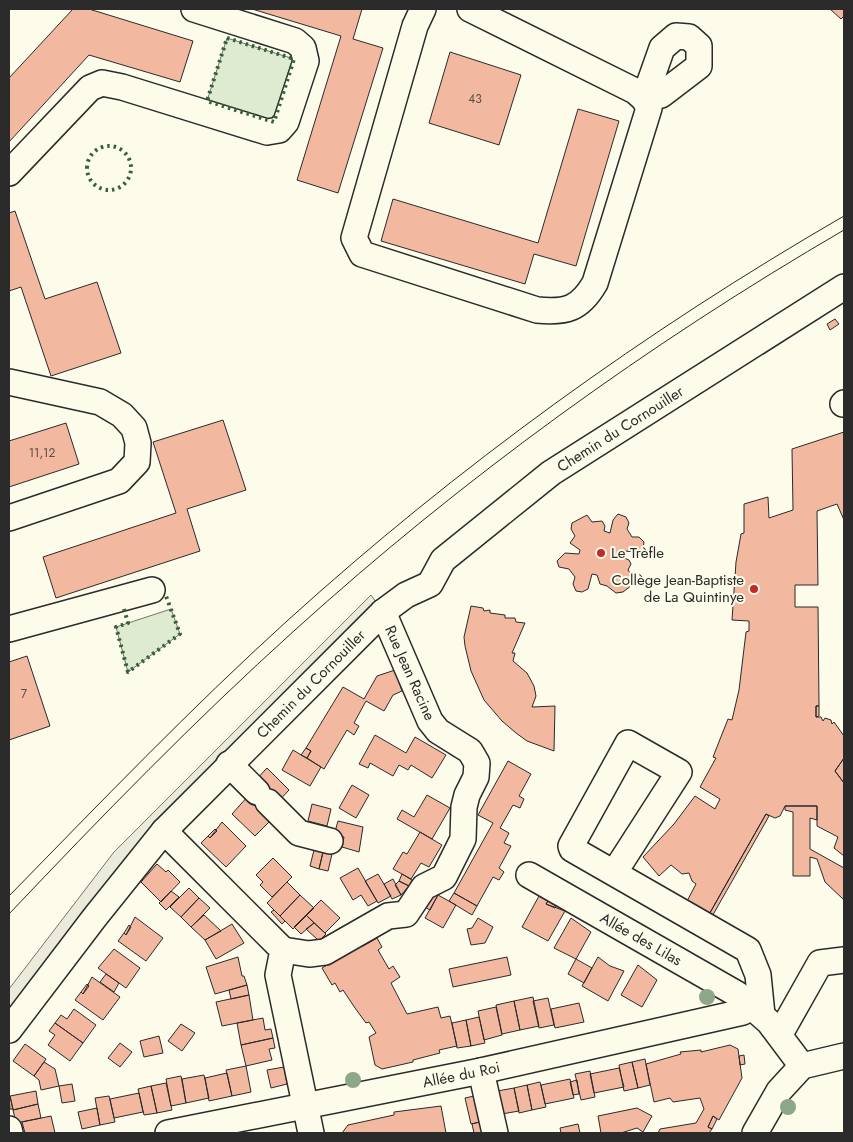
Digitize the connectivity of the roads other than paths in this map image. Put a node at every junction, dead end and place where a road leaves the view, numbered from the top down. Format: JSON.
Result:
{"nodes":[{"id":1,"x":194,"y":9,"type":"edge"},
{"id":2,"x":423,"y":9,"type":"edge"},
{"id":3,"x":470,"y":9,"type":"edge"},
{"id":4,"x":9,"y":173,"type":"edge"},
{"id":5,"x":844,"y":287,"type":"edge"},
{"id":6,"x":9,"y":382,"type":"edge"},
{"id":7,"x":9,"y":518,"type":"edge"},
{"id":8,"x":152,"y":590,"type":"dead end"},
{"id":9,"x":383,"y":612,"type":"junction"},
{"id":10,"x":9,"y":629,"type":"edge"},
{"id":11,"x":229,"y":764,"type":"junction"},
{"id":12,"x":164,"y":831,"type":"junction"},
{"id":13,"x":330,"y":841,"type":"dead end"},
{"id":14,"x":614,"y":874,"type":"junction"},
{"id":15,"x":529,"y":875,"type":"dead end"},
{"id":16,"x":282,"y":950,"type":"junction"},
{"id":17,"x":844,"y":960,"type":"edge"},
{"id":18,"x":756,"y":1011,"type":"junction"},
{"id":19,"x":9,"y":1030,"type":"edge"},
{"id":20,"x":780,"y":1034,"type":"junction"},
{"id":21,"x":844,"y":1056,"type":"edge"},
{"id":22,"x":802,"y":1066,"type":"junction"},
{"id":23,"x":481,"y":1071,"type":"junction"},
{"id":24,"x":306,"y":1105,"type":"junction"},
{"id":25,"x":9,"y":1128,"type":"edge"},
{"id":26,"x":10,"y":1133,"type":"edge"},
{"id":27,"x":168,"y":1133,"type":"edge"},
{"id":28,"x":311,"y":1133,"type":"edge"},
{"id":29,"x":495,"y":1133,"type":"edge"},
{"id":30,"x":755,"y":1133,"type":"edge"}],
"edges":[{"from":1,"to":4,"type":"street"},
{"from":2,"to":3,"type":"street"},
{"from":5,"to":9,"type":"street","name":"Chemin du Cornouiller"},
{"from":6,"to":7,"type":"street"},
{"from":8,"to":10,"type":"street"},
{"from":9,"to":11,"type":"street","name":"Chemin du Cornouiller"},
{"from":9,"to":16,"type":"street","name":"Rue Jean Racine"},
{"from":11,"to":12,"type":"street","name":"Chemin du Cornouiller"},
{"from":11,"to":13,"type":"street"},
{"from":12,"to":16,"type":"street"},
{"from":12,"to":19,"type":"street","name":"Chemin du Cornouiller"},
{"from":14,"to":14,"type":"street"},
{"from":14,"to":18,"type":"street"},
{"from":15,"to":18,"type":"street","name":"Allée des Lilas"},
{"from":16,"to":24,"type":"street"},
{"from":17,"to":20,"type":"street"},
{"from":18,"to":20,"type":"street","name":"Allée des Lilas"},
{"from":18,"to":23,"type":"street","name":"Allée du Roi"},
{"from":20,"to":22,"type":"street","name":"Allée des Lilas"},
{"from":21,"to":22,"type":"street"},
{"from":22,"to":30,"type":"street"},
{"from":23,"to":24,"type":"street","name":"Allée du Roi"},
{"from":23,"to":29,"type":"street"},
{"from":24,"to":27,"type":"street","name":"Allée du Roi"},
{"from":24,"to":28,"type":"street"},
{"from":25,"to":26,"type":"street"}]}
